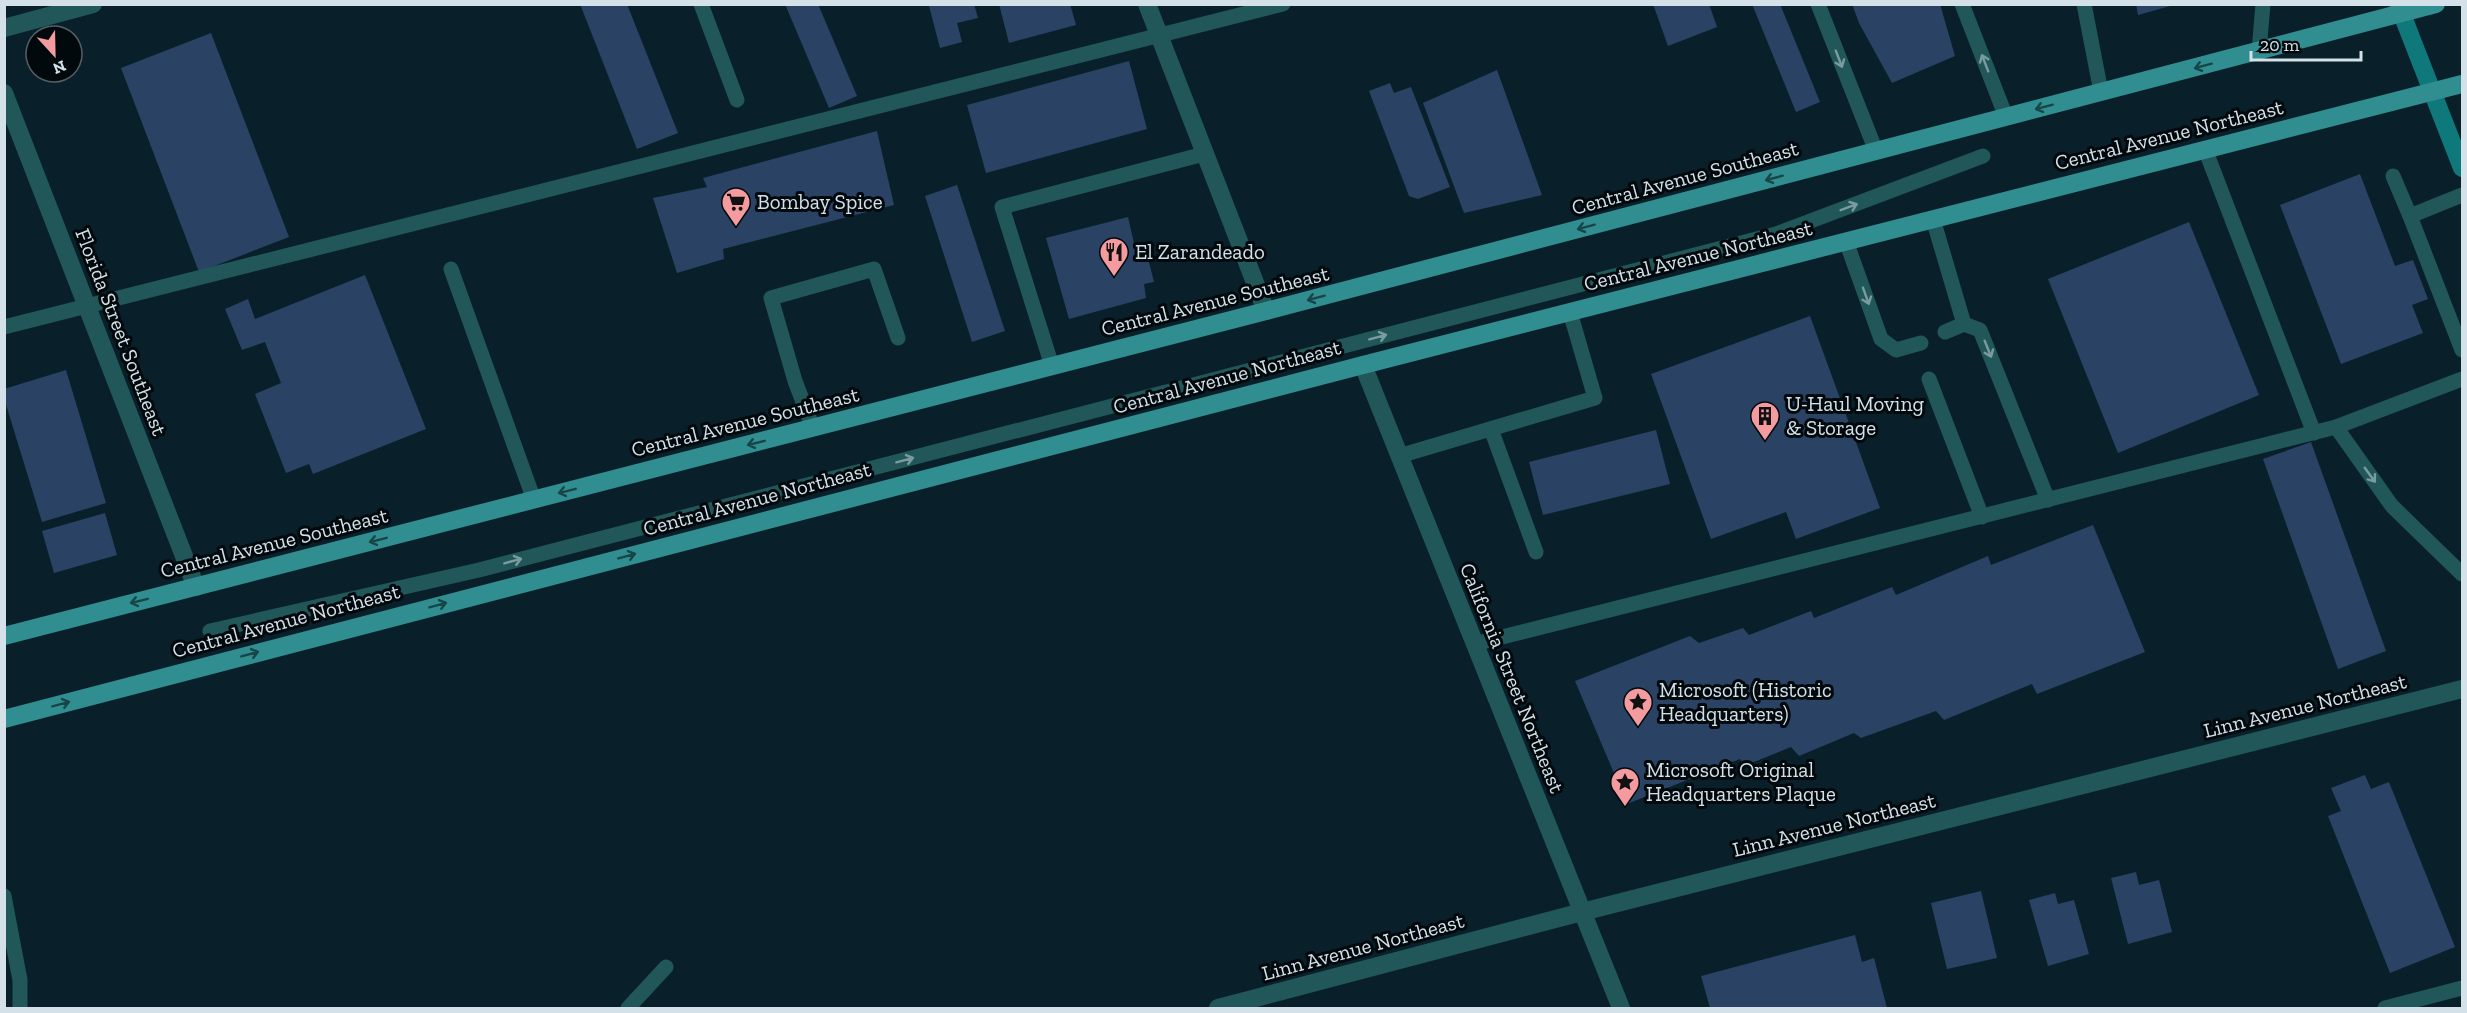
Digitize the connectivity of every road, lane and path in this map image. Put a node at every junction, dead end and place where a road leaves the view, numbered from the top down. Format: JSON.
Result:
{"nodes":[{"id":1,"x":93,"y":4,"type":"edge"},
{"id":2,"x":701,"y":4,"type":"edge"},
{"id":3,"x":1147,"y":4,"type":"edge"},
{"id":4,"x":1282,"y":4,"type":"edge"},
{"id":5,"x":1818,"y":4,"type":"edge"},
{"id":6,"x":1962,"y":4,"type":"edge"},
{"id":7,"x":2084,"y":4,"type":"edge"},
{"id":8,"x":2263,"y":4,"type":"edge"},
{"id":9,"x":2436,"y":4,"type":"edge"},
{"id":10,"x":2400,"y":9,"type":"edge"},
{"id":11,"x":4,"y":28,"type":"edge"},
{"id":12,"x":1160,"y":36,"type":"junction"},
{"id":13,"x":2259,"y":51,"type":"junction"},
{"id":14,"x":2463,"y":84,"type":"edge"},
{"id":15,"x":2433,"y":91,"type":"junction"},
{"id":16,"x":2101,"y":92,"type":"junction"},
{"id":17,"x":4,"y":93,"type":"edge"},
{"id":18,"x":737,"y":100,"type":"dead end"},
{"id":19,"x":2006,"y":117,"type":"junction"},
{"id":20,"x":2205,"y":149,"type":"junction"},
{"id":21,"x":1876,"y":151,"type":"junction"},
{"id":22,"x":1204,"y":154,"type":"junction"},
{"id":23,"x":1983,"y":156,"type":"dead end"},
{"id":24,"x":2463,"y":168,"type":"edge"},
{"id":25,"x":2393,"y":176,"type":"dead end"},
{"id":26,"x":2463,"y":195,"type":"edge"},
{"id":27,"x":2409,"y":216,"type":"junction"},
{"id":28,"x":1933,"y":219,"type":"junction"},
{"id":29,"x":1846,"y":241,"type":"junction"},
{"id":30,"x":451,"y":269,"type":"dead end"},
{"id":31,"x":87,"y":306,"type":"junction"},
{"id":32,"x":1266,"y":311,"type":"junction"},
{"id":33,"x":1570,"y":312,"type":"junction"},
{"id":34,"x":1964,"y":324,"type":"junction"},
{"id":35,"x":4,"y":327,"type":"edge"},
{"id":36,"x":1945,"y":333,"type":"dead end"},
{"id":37,"x":898,"y":338,"type":"dead end"},
{"id":38,"x":1921,"y":344,"type":"dead end"},
{"id":39,"x":2463,"y":350,"type":"edge"},
{"id":40,"x":1362,"y":365,"type":"junction"},
{"id":41,"x":1052,"y":366,"type":"junction"},
{"id":42,"x":1929,"y":379,"type":"dead end"},
{"id":43,"x":2463,"y":379,"type":"edge"},
{"id":44,"x":2336,"y":427,"type":"junction"},
{"id":45,"x":813,"y":428,"type":"junction"},
{"id":46,"x":1491,"y":429,"type":"junction"},
{"id":47,"x":2314,"y":433,"type":"junction"},
{"id":48,"x":1399,"y":456,"type":"junction"},
{"id":49,"x":534,"y":500,"type":"junction"},
{"id":50,"x":2048,"y":500,"type":"junction"},
{"id":51,"x":1982,"y":517,"type":"junction"},
{"id":52,"x":1536,"y":552,"type":"dead end"},
{"id":53,"x":2463,"y":574,"type":"edge"},
{"id":54,"x":196,"y":587,"type":"junction"},
{"id":55,"x":210,"y":631,"type":"dead end"},
{"id":56,"x":4,"y":636,"type":"edge"},
{"id":57,"x":1474,"y":645,"type":"junction"},
{"id":58,"x":2463,"y":689,"type":"edge"},
{"id":59,"x":4,"y":719,"type":"edge"},
{"id":60,"x":4,"y":896,"type":"edge"},
{"id":61,"x":1582,"y":912,"type":"junction"},
{"id":62,"x":666,"y":967,"type":"dead end"},
{"id":63,"x":2463,"y":988,"type":"edge"},
{"id":64,"x":21,"y":1008,"type":"edge"},
{"id":65,"x":628,"y":1008,"type":"edge"},
{"id":66,"x":1218,"y":1008,"type":"edge"},
{"id":67,"x":1621,"y":1008,"type":"edge"},
{"id":68,"x":2385,"y":1008,"type":"edge"}],
"edges":[{"from":1,"to":11,"type":"street"},
{"from":2,"to":18,"type":"lane"},
{"from":3,"to":12,"type":"street"},
{"from":4,"to":12,"type":"lane"},
{"from":5,"to":21,"type":"lane","one_way":true},
{"from":19,"to":6,"type":"lane","one_way":true},
{"from":7,"to":16,"type":"lane"},
{"from":8,"to":13,"type":"lane"},
{"from":9,"to":10,"type":"main road","name":"Central Avenue Southeast"},
{"from":10,"to":13,"type":"main road","name":"Central Avenue Southeast"},
{"from":10,"to":15,"type":"street"},
{"from":12,"to":22,"type":"street"},
{"from":12,"to":31,"type":"lane"},
{"from":13,"to":16,"type":"main road","name":"Central Avenue Southeast","one_way":true},
{"from":14,"to":15,"type":"main road","name":"Central Avenue Northeast"},
{"from":15,"to":20,"type":"main road","name":"Central Avenue Northeast"},
{"from":15,"to":24,"type":"street"},
{"from":16,"to":19,"type":"main road","name":"Central Avenue Southeast","one_way":true},
{"from":17,"to":31,"type":"street","name":"Florida Street Southeast"},
{"from":19,"to":21,"type":"main road","name":"Central Avenue Southeast"},
{"from":20,"to":28,"type":"main road","name":"Central Avenue Northeast"},
{"from":20,"to":47,"type":"lane"},
{"from":21,"to":32,"type":"main road","name":"Central Avenue Southeast","one_way":true},
{"from":22,"to":32,"type":"street"},
{"from":22,"to":41,"type":"lane"},
{"from":55,"to":23,"type":"lane","name":"Central Avenue Northeast","one_way":true},
{"from":25,"to":27,"type":"lane"},
{"from":26,"to":27,"type":"lane"},
{"from":27,"to":39,"type":"lane"},
{"from":28,"to":29,"type":"main road","name":"Central Avenue Northeast"},
{"from":28,"to":34,"type":"lane"},
{"from":29,"to":33,"type":"main road","name":"Central Avenue Northeast"},
{"from":29,"to":38,"type":"lane","one_way":true},
{"from":30,"to":49,"type":"lane"},
{"from":31,"to":35,"type":"lane"},
{"from":31,"to":54,"type":"street","name":"Florida Street Southeast"},
{"from":32,"to":41,"type":"main road","name":"Central Avenue Southeast"},
{"from":33,"to":40,"type":"main road","name":"Central Avenue Northeast"},
{"from":33,"to":46,"type":"lane"},
{"from":34,"to":36,"type":"lane"},
{"from":34,"to":50,"type":"lane","one_way":true},
{"from":37,"to":45,"type":"lane"},
{"from":40,"to":48,"type":"street","name":"California Street Northeast"},
{"from":59,"to":40,"type":"main road","name":"Central Avenue Northeast","one_way":true},
{"from":41,"to":45,"type":"main road","name":"Central Avenue Southeast"},
{"from":42,"to":51,"type":"lane"},
{"from":43,"to":44,"type":"lane"},
{"from":44,"to":47,"type":"lane"},
{"from":44,"to":53,"type":"lane","one_way":true},
{"from":45,"to":49,"type":"main road","name":"Central Avenue Southeast","one_way":true},
{"from":46,"to":48,"type":"lane"},
{"from":46,"to":52,"type":"lane"},
{"from":47,"to":50,"type":"lane"},
{"from":48,"to":57,"type":"street","name":"California Street Northeast"},
{"from":49,"to":54,"type":"main road","name":"Central Avenue Southeast","one_way":true},
{"from":50,"to":51,"type":"lane"},
{"from":51,"to":57,"type":"lane"},
{"from":54,"to":56,"type":"main road","name":"Central Avenue Southeast","one_way":true},
{"from":57,"to":61,"type":"street","name":"California Street Northeast"},
{"from":58,"to":61,"type":"street","name":"Linn Avenue Northeast"},
{"from":60,"to":64,"type":"lane"},
{"from":61,"to":66,"type":"street","name":"Linn Avenue Northeast"},
{"from":61,"to":67,"type":"street","name":"California Street Northeast"},
{"from":62,"to":65,"type":"lane"},
{"from":63,"to":68,"type":"lane"}]}
